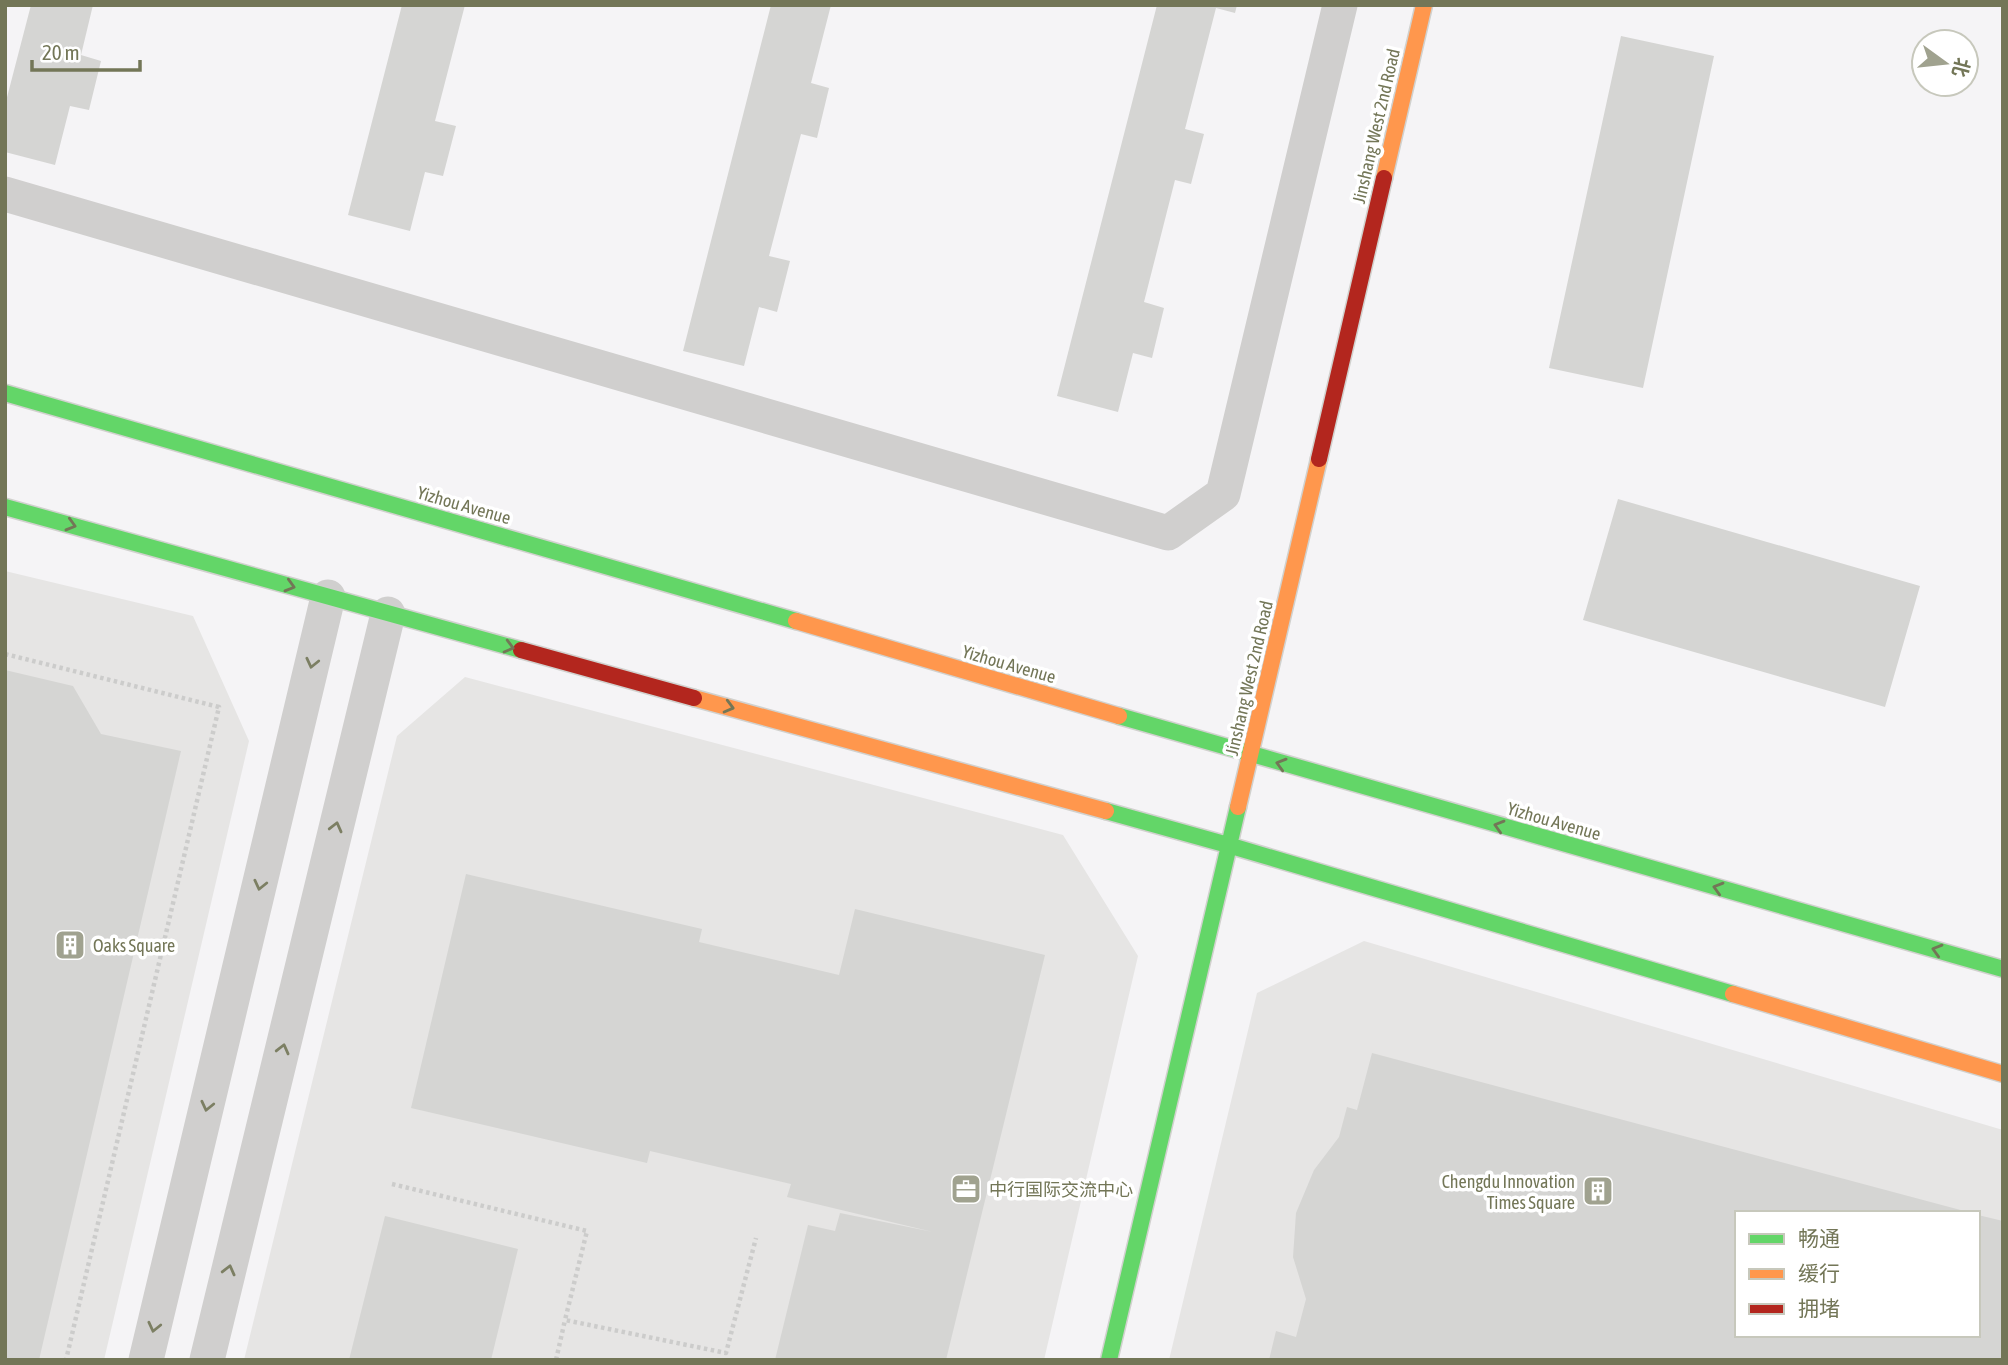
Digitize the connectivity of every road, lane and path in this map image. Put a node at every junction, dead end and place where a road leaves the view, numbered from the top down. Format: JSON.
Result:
{"nodes":[{"id":1,"x":1340,"y":5,"type":"edge"},
{"id":2,"x":1424,"y":5,"type":"edge"},
{"id":3,"x":5,"y":194,"type":"edge"},
{"id":4,"x":5,"y":393,"type":"edge"},
{"id":5,"x":5,"y":507,"type":"edge"},
{"id":6,"x":328,"y":597,"type":"junction"},
{"id":7,"x":388,"y":614,"type":"junction"},
{"id":8,"x":5,"y":654,"type":"edge"},
{"id":9,"x":1251,"y":755,"type":"junction"},
{"id":10,"x":1228,"y":845,"type":"junction"},
{"id":11,"x":2003,"y":969,"type":"edge"},
{"id":12,"x":2003,"y":1074,"type":"edge"},
{"id":13,"x":392,"y":1184,"type":"dead end"},
{"id":14,"x":756,"y":1238,"type":"dead end"},
{"id":15,"x":565,"y":1320,"type":"junction"},
{"id":16,"x":726,"y":1353,"type":"junction"},
{"id":17,"x":66,"y":1360,"type":"edge"},
{"id":18,"x":146,"y":1360,"type":"edge"},
{"id":19,"x":207,"y":1360,"type":"edge"},
{"id":20,"x":556,"y":1360,"type":"edge"},
{"id":21,"x":724,"y":1360,"type":"edge"},
{"id":22,"x":1109,"y":1360,"type":"edge"}],
"edges":[{"from":1,"to":3,"type":"street"},
{"from":2,"to":9,"type":"main road","name":"Jinshang West 2nd Road"},
{"from":4,"to":9,"type":"main road","name":"Yizhou Avenue"},
{"from":5,"to":6,"type":"main road","one_way":true},
{"from":6,"to":7,"type":"main road"},
{"from":6,"to":18,"type":"street","one_way":true},
{"from":7,"to":10,"type":"main road","one_way":true},
{"from":19,"to":7,"type":"street","one_way":true},
{"from":8,"to":17,"type":"path"},
{"from":9,"to":10,"type":"main road","name":"Jinshang West 2nd Road"},
{"from":11,"to":9,"type":"main road","name":"Yizhou Avenue","one_way":true},
{"from":10,"to":12,"type":"main road"},
{"from":10,"to":22,"type":"main road","name":"Jinshang West 2nd Road"},
{"from":13,"to":15,"type":"path"},
{"from":14,"to":16,"type":"path"},
{"from":15,"to":16,"type":"path"},
{"from":15,"to":20,"type":"path"},
{"from":16,"to":21,"type":"path"}]}
